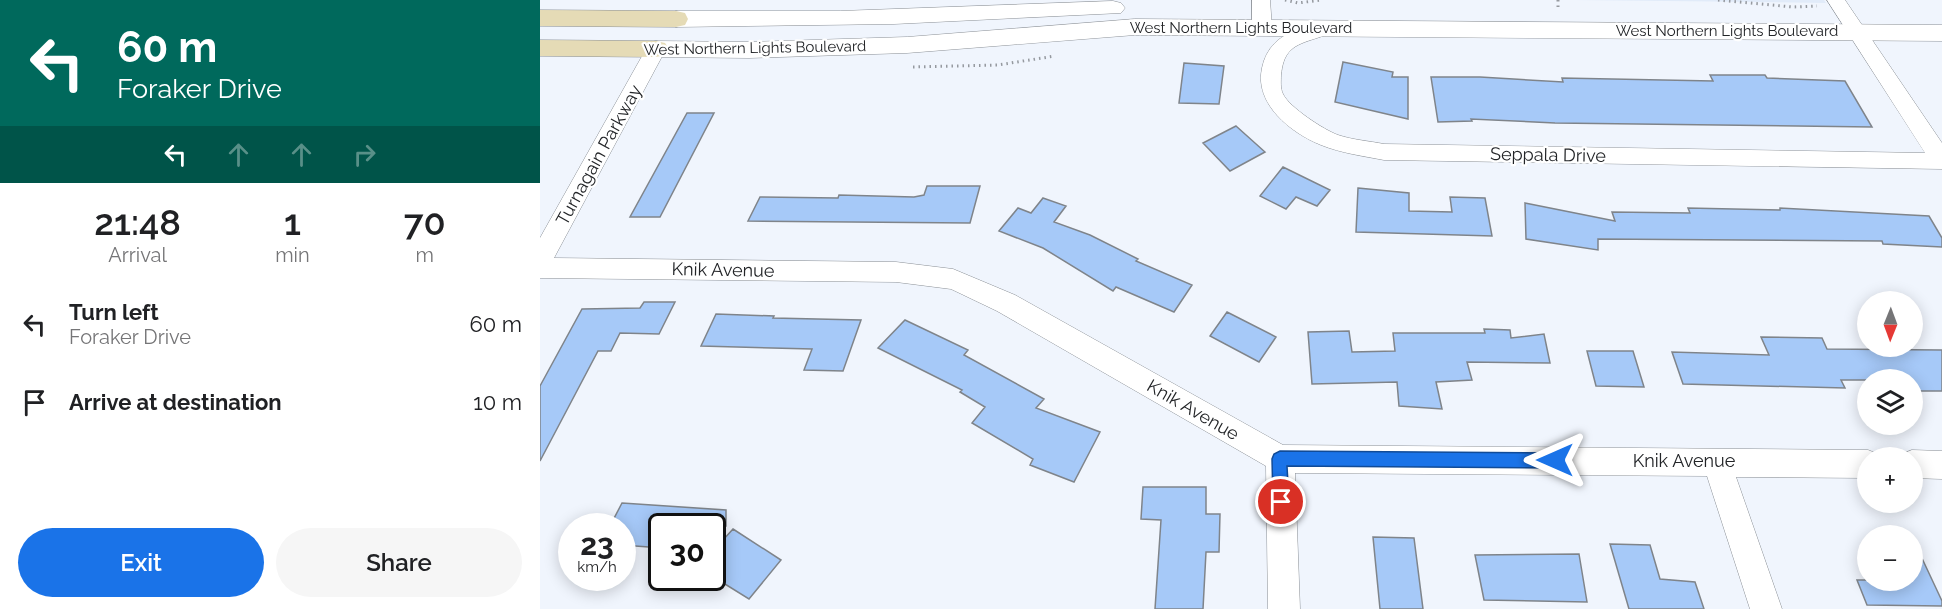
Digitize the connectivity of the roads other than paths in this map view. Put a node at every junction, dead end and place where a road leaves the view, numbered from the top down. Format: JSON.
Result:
{"nodes":[{"id":1,"x":682,"y":10,"type":"edge"},
{"id":2,"x":1261,"y":12,"type":"edge"},
{"id":3,"x":1845,"y":13,"type":"edge"},
{"id":4,"x":1942,"y":16,"type":"edge"},
{"id":5,"x":540,"y":18,"type":"edge"},
{"id":6,"x":1326,"y":28,"type":"junction"},
{"id":7,"x":1942,"y":33,"type":"edge"},
{"id":8,"x":540,"y":48,"type":"edge"},
{"id":9,"x":656,"y":49,"type":"junction"},
{"id":10,"x":1942,"y":161,"type":"edge"},
{"id":11,"x":540,"y":261,"type":"edge"},
{"id":12,"x":540,"y":268,"type":"edge"},
{"id":13,"x":1280,"y":459,"type":"junction"},
{"id":14,"x":1716,"y":461,"type":"junction"},
{"id":15,"x":1857,"y":464,"type":"edge"},
{"id":16,"x":1923,"y":464,"type":"edge"},
{"id":17,"x":1942,"y":465,"type":"edge"},
{"id":18,"x":1284,"y":609,"type":"edge"},
{"id":19,"x":1766,"y":609,"type":"edge"}],
"edges":[{"from":1,"to":2,"type":"street","name":"West Northern Lights Boulevard"},
{"from":1,"to":5,"type":"main road","name":"West Northern Lights Boulevard"},
{"from":1,"to":9,"type":"street"},
{"from":2,"to":3,"type":"street","name":"West Northern Lights Boulevard"},
{"from":2,"to":6,"type":"street","name":"West Northern Lights Boulevard"},
{"from":2,"to":9,"type":"street","name":"West Northern Lights Boulevard"},
{"from":3,"to":4,"type":"street","name":"West Northern Lights Boulevard"},
{"from":3,"to":6,"type":"street","name":"West Northern Lights Boulevard"},
{"from":3,"to":7,"type":"street","name":"West Northern Lights Boulevard"},
{"from":3,"to":10,"type":"street"},
{"from":6,"to":10,"type":"street","name":"Seppala Drive"},
{"from":8,"to":9,"type":"main road","name":"West Northern Lights Boulevard"},
{"from":9,"to":11,"type":"street","name":"Turnagain Parkway"},
{"from":12,"to":13,"type":"street","name":"Knik Avenue"},
{"from":13,"to":14,"type":"street","name":"Knik Avenue"},
{"from":13,"to":18,"type":"street"},
{"from":14,"to":15,"type":"street","name":"Knik Avenue"},
{"from":14,"to":19,"type":"street"},
{"from":16,"to":17,"type":"street"}]}
